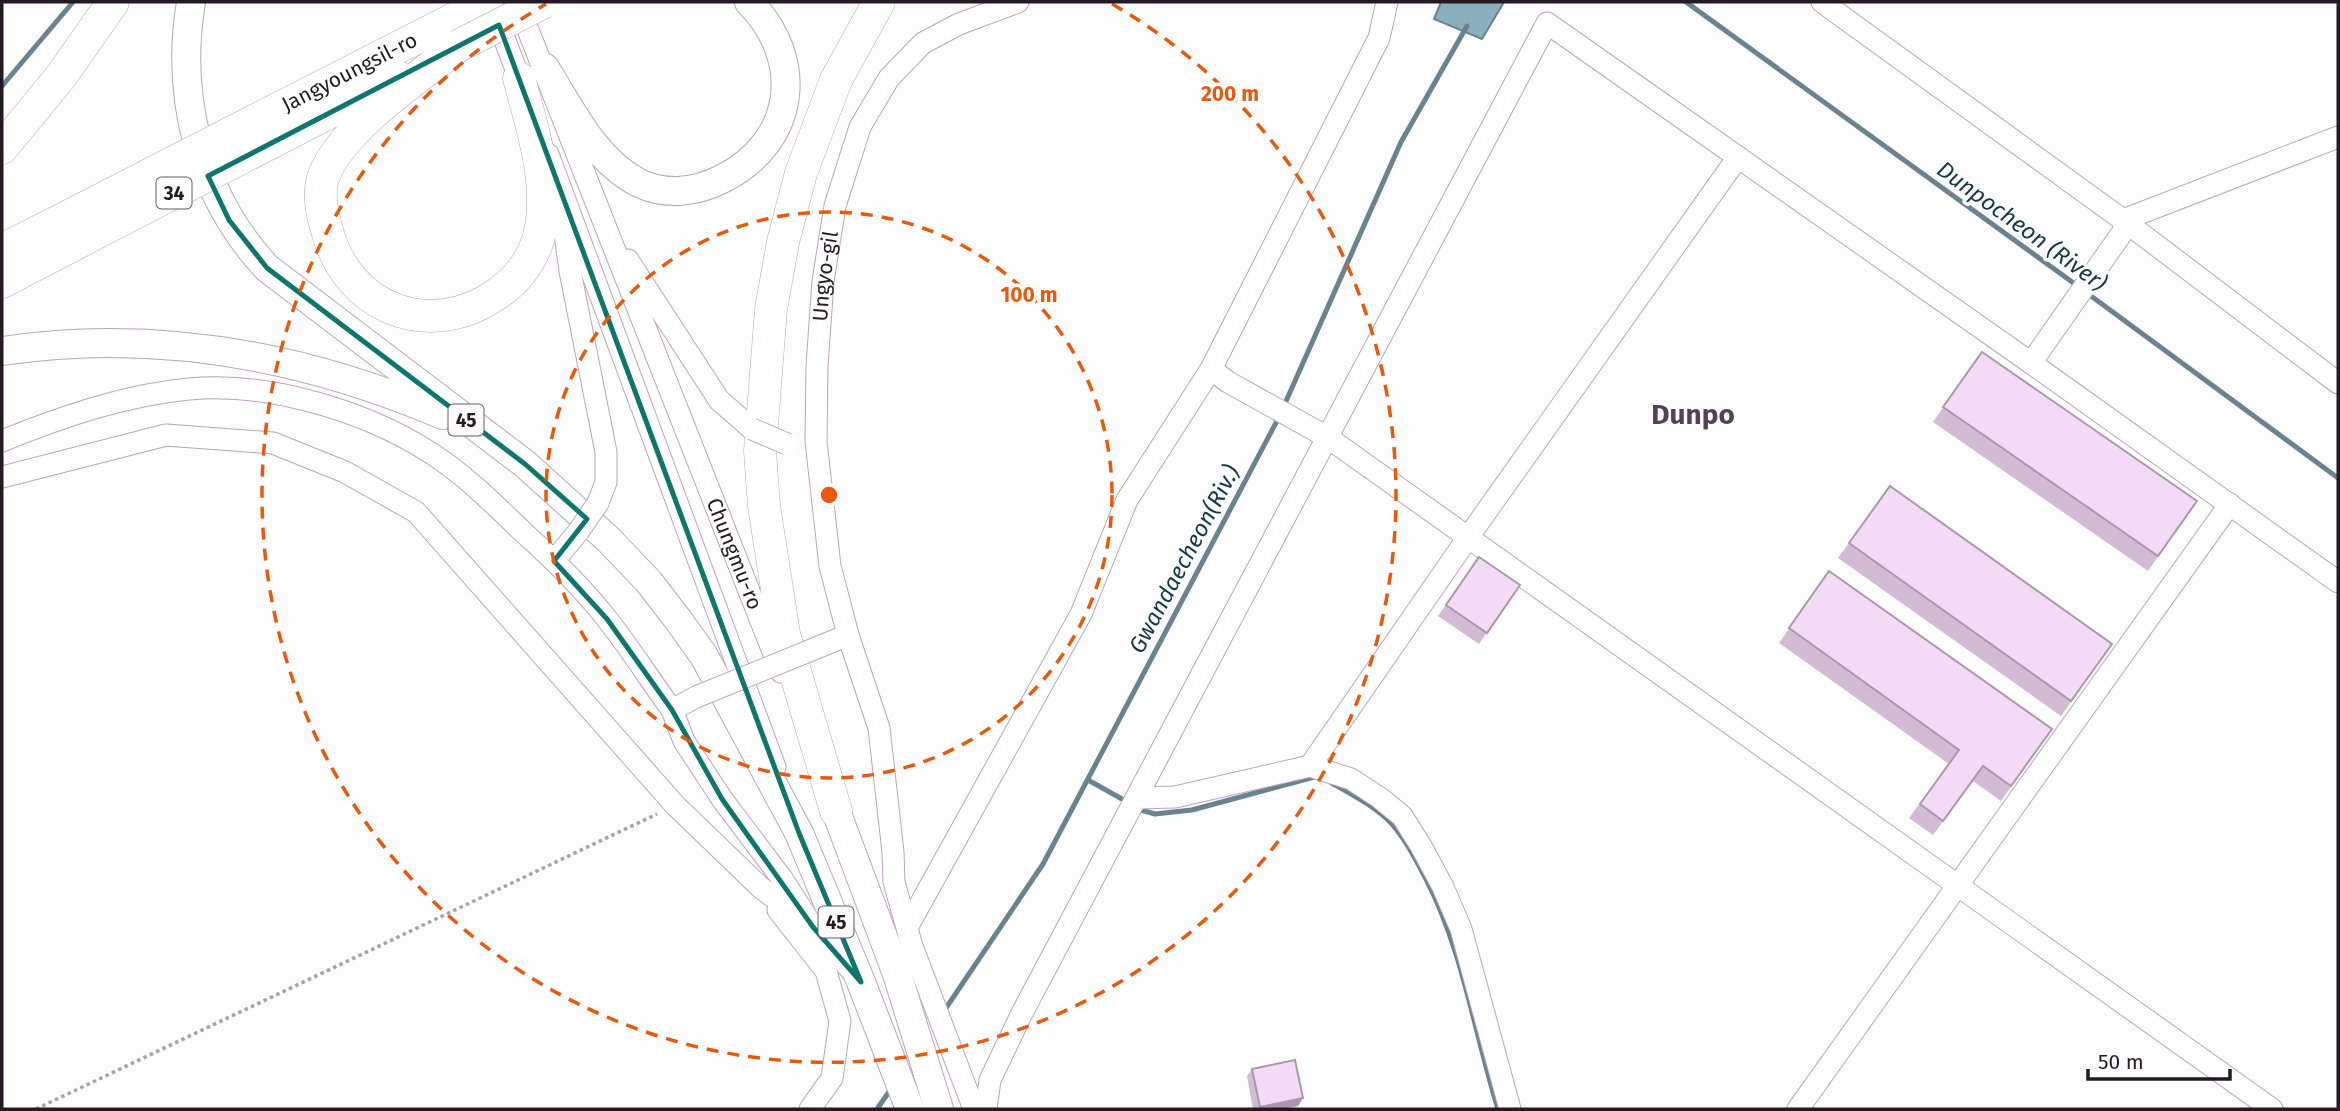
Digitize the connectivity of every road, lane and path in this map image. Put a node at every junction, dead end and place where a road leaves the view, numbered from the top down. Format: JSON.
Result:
{"nodes":[{"id":1,"x":113,"y":2,"type":"edge"},
{"id":2,"x":191,"y":2,"type":"edge"},
{"id":3,"x":489,"y":2,"type":"edge"},
{"id":4,"x":517,"y":2,"type":"edge"},
{"id":5,"x":544,"y":2,"type":"edge"},
{"id":6,"x":749,"y":2,"type":"edge"},
{"id":7,"x":879,"y":2,"type":"edge"},
{"id":8,"x":1018,"y":2,"type":"edge"},
{"id":9,"x":1387,"y":2,"type":"edge"},
{"id":10,"x":1822,"y":2,"type":"edge"},
{"id":11,"x":450,"y":35,"type":"junction"},
{"id":12,"x":532,"y":73,"type":"junction"},
{"id":13,"x":2338,"y":137,"type":"edge"},
{"id":14,"x":2,"y":148,"type":"edge"},
{"id":15,"x":1738,"y":157,"type":"junction"},
{"id":16,"x":557,"y":179,"type":"junction"},
{"id":17,"x":603,"y":221,"type":"junction"},
{"id":18,"x":2124,"y":225,"type":"junction"},
{"id":19,"x":71,"y":231,"type":"junction"},
{"id":20,"x":2,"y":250,"type":"edge"},
{"id":21,"x":2,"y":282,"type":"edge"},
{"id":22,"x":2,"y":351,"type":"edge"},
{"id":23,"x":2036,"y":355,"type":"junction"},
{"id":24,"x":1211,"y":369,"type":"junction"},
{"id":25,"x":2338,"y":383,"type":"edge"},
{"id":26,"x":1323,"y":434,"type":"junction"},
{"id":27,"x":817,"y":441,"type":"junction"},
{"id":28,"x":2,"y":442,"type":"edge"},
{"id":29,"x":525,"y":464,"type":"junction"},
{"id":30,"x":2,"y":477,"type":"edge"},
{"id":31,"x":2230,"y":505,"type":"junction"},
{"id":32,"x":1469,"y":536,"type":"junction"},
{"id":33,"x":554,"y":561,"type":"junction"},
{"id":34,"x":2338,"y":582,"type":"edge"},
{"id":35,"x":848,"y":635,"type":"junction"},
{"id":36,"x":672,"y":710,"type":"junction"},
{"id":37,"x":1310,"y":766,"type":"junction"},
{"id":38,"x":1137,"y":798,"type":"junction"},
{"id":39,"x":675,"y":805,"type":"junction"},
{"id":40,"x":836,"y":810,"type":"junction"},
{"id":41,"x":799,"y":833,"type":"junction"},
{"id":42,"x":1959,"y":885,"type":"junction"},
{"id":43,"x":760,"y":887,"type":"junction"},
{"id":44,"x":813,"y":927,"type":"junction"},
{"id":45,"x":910,"y":936,"type":"junction"},
{"id":46,"x":861,"y":982,"type":"junction"},
{"id":47,"x":978,"y":1106,"type":"edge"},
{"id":48,"x":36,"y":1109,"type":"edge"},
{"id":49,"x":810,"y":1109,"type":"edge"},
{"id":50,"x":910,"y":1109,"type":"edge"},
{"id":51,"x":939,"y":1109,"type":"edge"},
{"id":52,"x":1510,"y":1109,"type":"edge"},
{"id":53,"x":1798,"y":1109,"type":"edge"},
{"id":54,"x":2272,"y":1109,"type":"edge"}],
"edges":[{"from":1,"to":14,"type":"highway"},
{"from":2,"to":29,"type":"main road","number":"45"},
{"from":3,"to":11,"type":"highway","number":"34"},
{"from":3,"to":12,"type":"street","name":"Chungmu-ro"},
{"from":4,"to":12,"type":"street","name":"Chungmu-ro"},
{"from":5,"to":11,"type":"highway","number":"34","bridge":true},
{"from":6,"to":12,"type":"main road"},
{"from":7,"to":40,"type":"highway","number":"45"},
{"from":8,"to":27,"type":"street","name":"Ungyo-gil"},
{"from":9,"to":24,"type":"street"},
{"from":10,"to":18,"type":"street"},
{"from":11,"to":12,"type":"highway"},
{"from":11,"to":19,"type":"highway","name":"Jangyoungsil-ro","number":"34","bridge":true},
{"from":12,"to":16,"type":"street","name":"Chungmu-ro"},
{"from":12,"to":17,"type":"street","name":"Chungmu-ro"},
{"from":13,"to":18,"type":"street"},
{"from":15,"to":23,"type":"street"},
{"from":15,"to":26,"type":"street"},
{"from":15,"to":32,"type":"street"},
{"from":16,"to":33,"type":"street","bridge":true},
{"from":16,"to":41,"type":"street","name":"Chungmu-ro"},
{"from":17,"to":27,"type":"street","bridge":true},
{"from":17,"to":40,"type":"street","name":"Chungmu-ro"},
{"from":18,"to":23,"type":"street"},
{"from":18,"to":25,"type":"street"},
{"from":19,"to":20,"type":"highway","number":"34"},
{"from":19,"to":21,"type":"highway","number":"34"},
{"from":22,"to":29,"type":"main road"},
{"from":23,"to":31,"type":"street"},
{"from":24,"to":26,"type":"street"},
{"from":24,"to":45,"type":"street"},
{"from":26,"to":32,"type":"street"},
{"from":26,"to":38,"type":"street"},
{"from":27,"to":35,"type":"street","name":"Ungyo-gil"},
{"from":28,"to":33,"type":"street"},
{"from":29,"to":41,"type":"main road","number":"45"},
{"from":30,"to":39,"type":"street"},
{"from":31,"to":34,"type":"street"},
{"from":31,"to":42,"type":"street"},
{"from":32,"to":37,"type":"street"},
{"from":32,"to":42,"type":"street"},
{"from":33,"to":36,"type":"street"},
{"from":35,"to":36,"type":"street","bridge":true},
{"from":35,"to":45,"type":"street","name":"Ungyo-gil"},
{"from":36,"to":44,"type":"street"},
{"from":37,"to":38,"type":"street"},
{"from":37,"to":52,"type":"street"},
{"from":38,"to":47,"type":"street"},
{"from":39,"to":43,"type":"street"},
{"from":39,"to":48,"type":"path"},
{"from":40,"to":51,"type":"main road","name":"Chungmu-ro","number":"45"},
{"from":41,"to":46,"type":"main road","name":"Chungmu-ro","number":"45"},
{"from":42,"to":53,"type":"street"},
{"from":42,"to":54,"type":"street"},
{"from":43,"to":44,"type":"street"},
{"from":43,"to":49,"type":"street"},
{"from":44,"to":46,"type":"street"},
{"from":45,"to":47,"type":"street","name":"Ungyo-gil"},
{"from":46,"to":50,"type":"main road","name":"Chungmu-ro","number":"45"}]}
